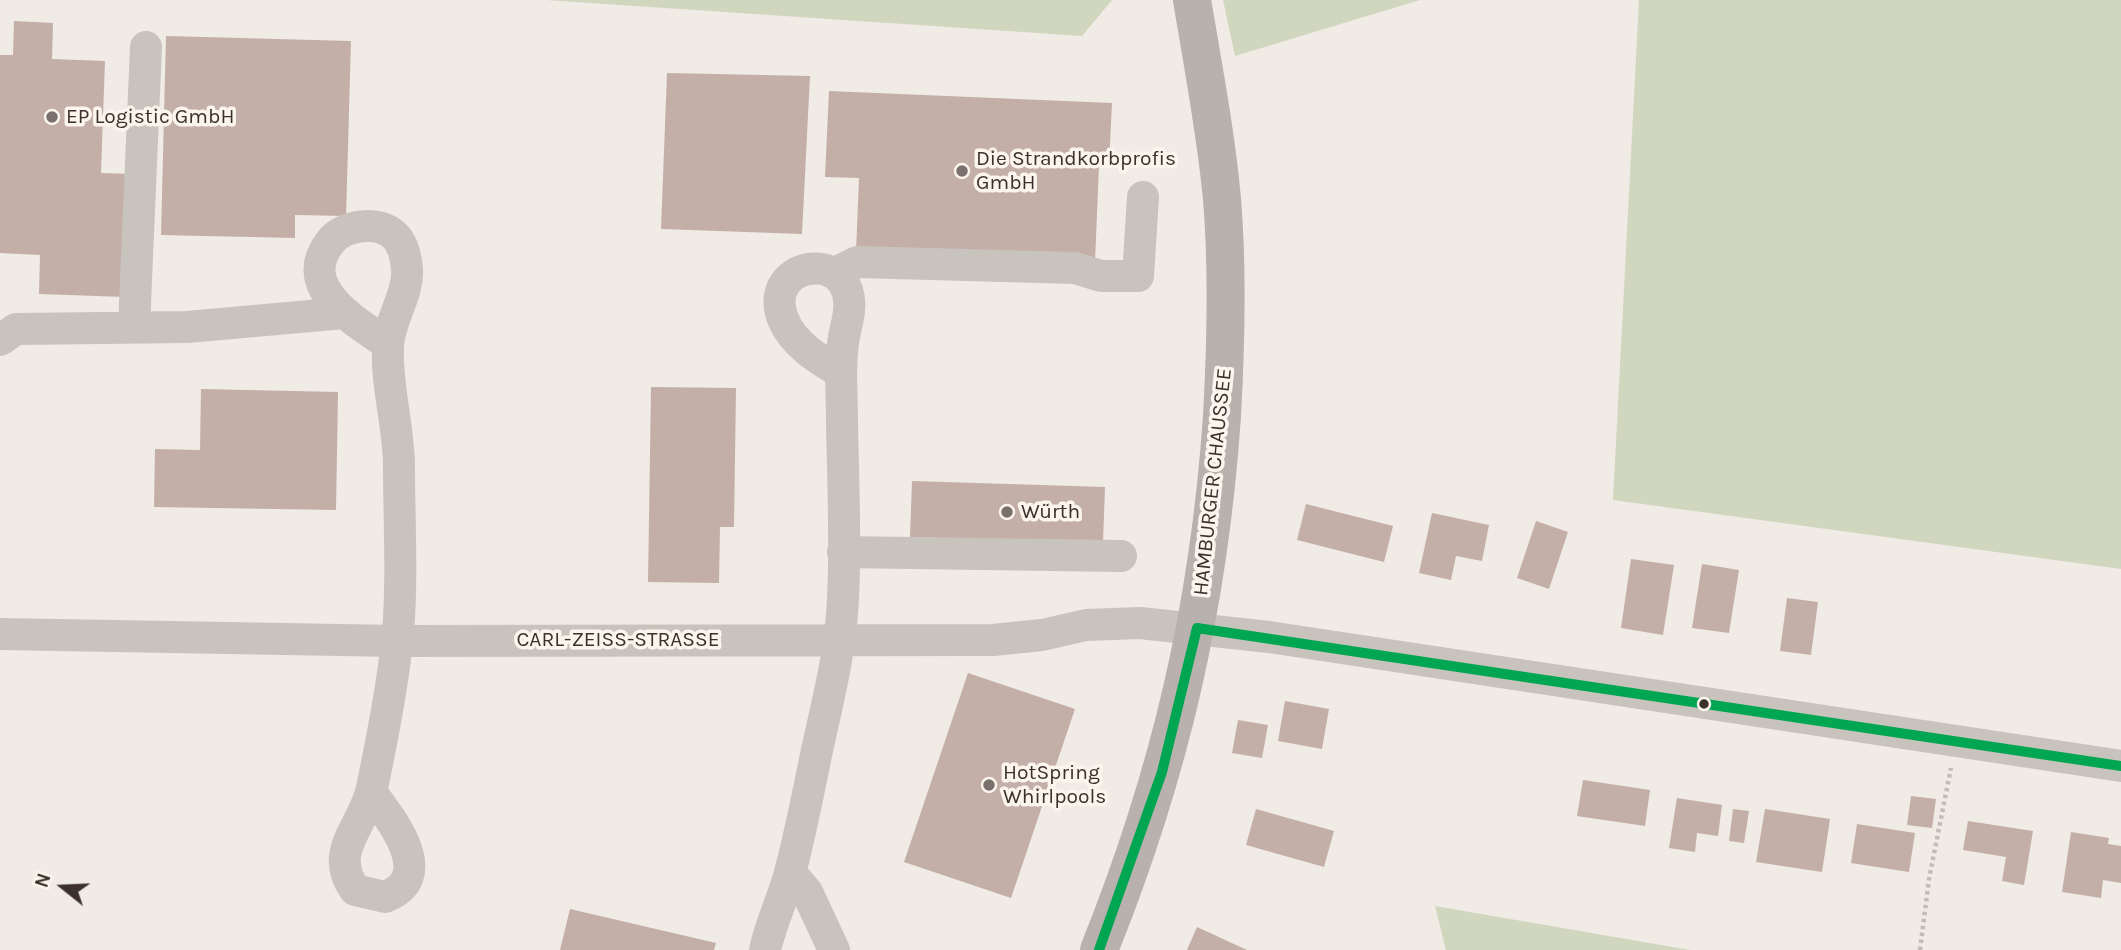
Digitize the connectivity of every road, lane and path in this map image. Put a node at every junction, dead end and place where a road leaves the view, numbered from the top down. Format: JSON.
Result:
{"nodes":[{"id":1,"x":1192,"y":0,"type":"edge"},
{"id":2,"x":146,"y":47,"type":"dead end"},
{"id":3,"x":1143,"y":197,"type":"dead end"},
{"id":4,"x":835,"y":273,"type":"junction"},
{"id":5,"x":344,"y":313,"type":"junction"},
{"id":6,"x":134,"y":327,"type":"junction"},
{"id":7,"x":0,"y":340,"type":"edge"},
{"id":8,"x":388,"y":344,"type":"junction"},
{"id":9,"x":840,"y":372,"type":"junction"},
{"id":10,"x":843,"y":552,"type":"junction"},
{"id":11,"x":1121,"y":556,"type":"dead end"},
{"id":12,"x":1197,"y":628,"type":"junction"},
{"id":13,"x":0,"y":634,"type":"edge"},
{"id":14,"x":839,"y":639,"type":"junction"},
{"id":15,"x":397,"y":641,"type":"junction"},
{"id":16,"x":1956,"y":740,"type":"junction"},
{"id":17,"x":2121,"y":766,"type":"edge"},
{"id":18,"x":371,"y":792,"type":"dead end"},
{"id":19,"x":790,"y":872,"type":"junction"},
{"id":20,"x":765,"y":950,"type":"edge"},
{"id":21,"x":834,"y":950,"type":"edge"},
{"id":22,"x":1099,"y":950,"type":"edge"},
{"id":23,"x":1920,"y":950,"type":"edge"}],
"edges":[{"from":1,"to":12,"type":"main road","name":"HAMBURGER CHAUSSEE"},
{"from":2,"to":6,"type":"street"},
{"from":3,"to":4,"type":"street"},
{"from":4,"to":9,"type":"street"},
{"from":4,"to":9,"type":"street"},
{"from":5,"to":6,"type":"street"},
{"from":5,"to":8,"type":"street"},
{"from":5,"to":8,"type":"street"},
{"from":6,"to":7,"type":"street"},
{"from":8,"to":15,"type":"street"},
{"from":9,"to":10,"type":"street"},
{"from":10,"to":11,"type":"street"},
{"from":10,"to":14,"type":"street"},
{"from":12,"to":14,"type":"street","name":"CARL-ZEISS-STRASSE"},
{"from":12,"to":16,"type":"street","name":"CARL-ZEISS-STRASSE"},
{"from":12,"to":22,"type":"main road","name":"HAMBURGER CHAUSSEE"},
{"from":13,"to":15,"type":"street","name":"CARL-ZEISS-STRASSE"},
{"from":14,"to":15,"type":"street","name":"CARL-ZEISS-STRASSE"},
{"from":14,"to":19,"type":"street"},
{"from":15,"to":18,"type":"street"},
{"from":16,"to":17,"type":"street","name":"CARL-ZEISS-STRASSE"},
{"from":16,"to":23,"type":"path"},
{"from":19,"to":20,"type":"street"},
{"from":19,"to":21,"type":"street"}]}
